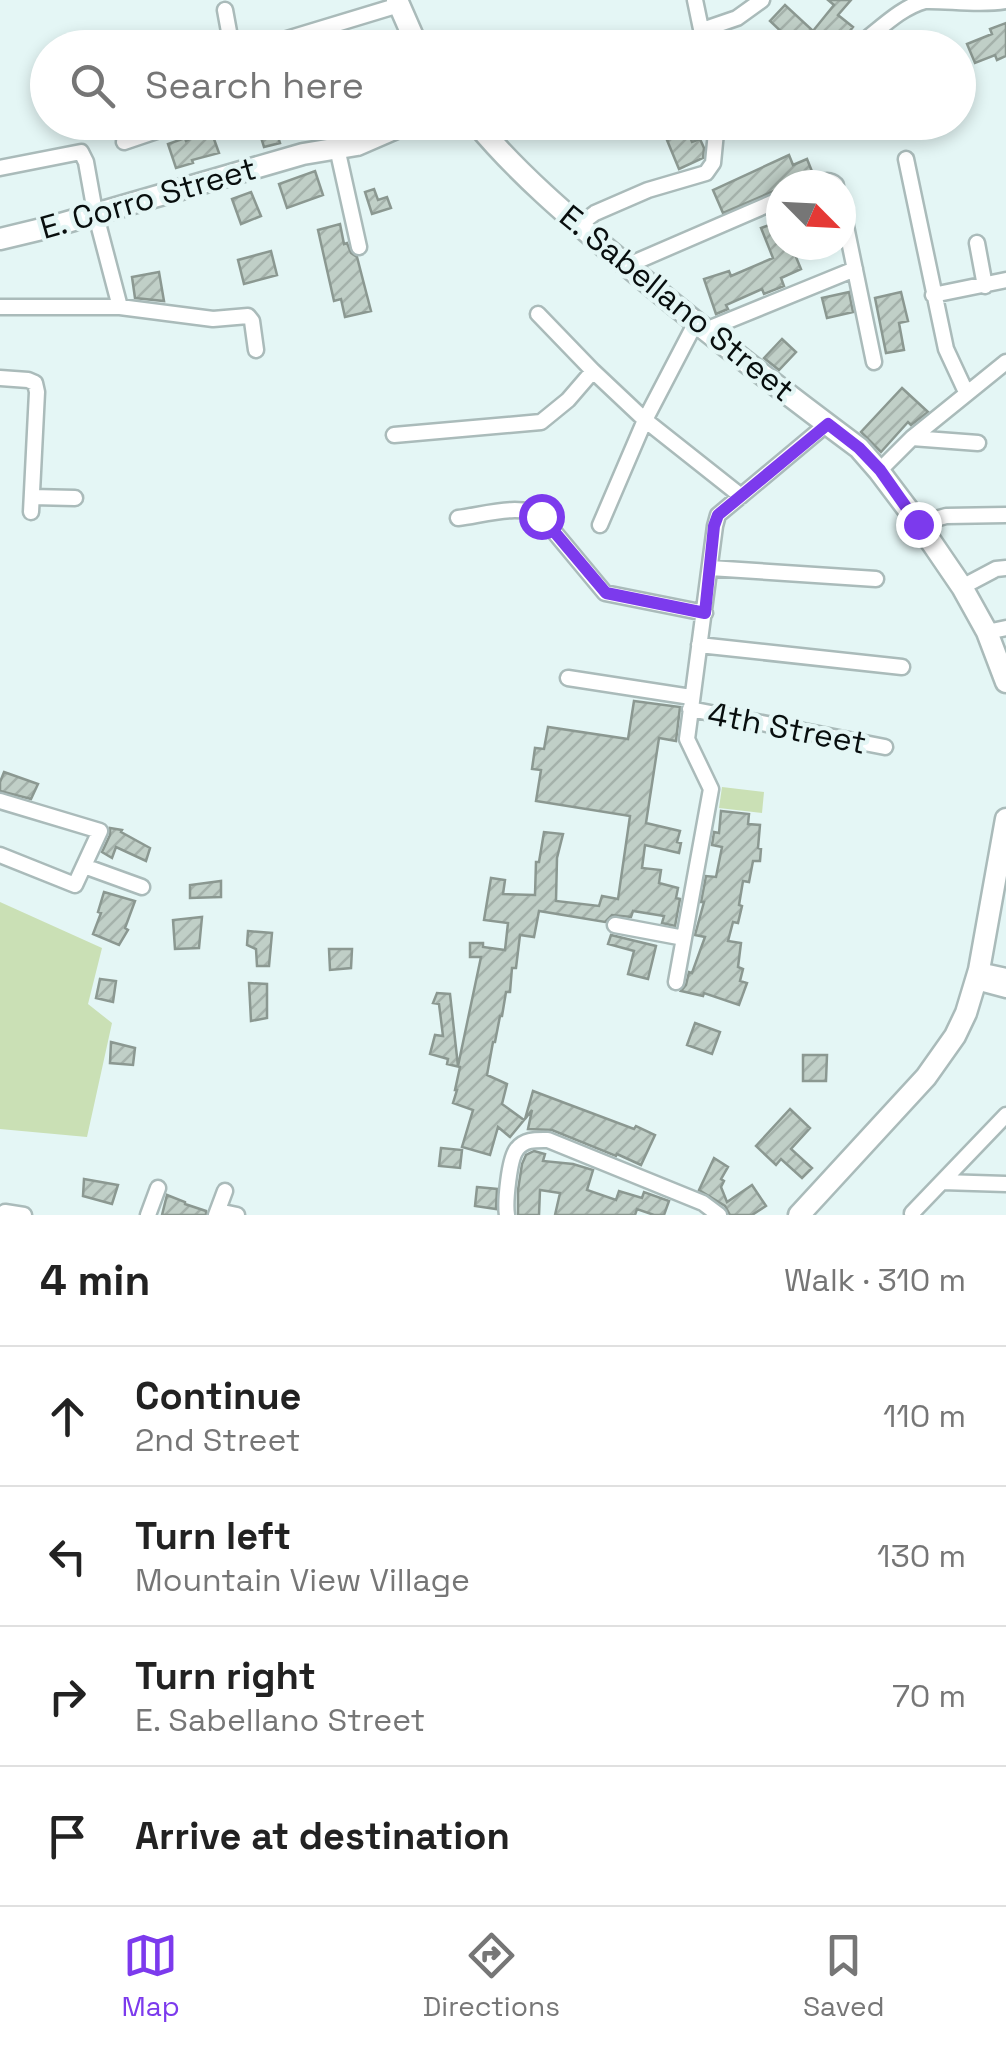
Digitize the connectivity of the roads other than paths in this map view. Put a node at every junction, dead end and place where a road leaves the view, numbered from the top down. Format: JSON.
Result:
{"nodes":[{"id":1,"x":695,"y":0,"type":"edge"},
{"id":2,"x":762,"y":0,"type":"edge"},
{"id":3,"x":1006,"y":1,"type":"edge"},
{"id":4,"x":398,"y":2,"type":"edge"},
{"id":5,"x":224,"y":10,"type":"dead end"},
{"id":6,"x":228,"y":30,"type":"edge"},
{"id":7,"x":312,"y":30,"type":"edge"},
{"id":8,"x":410,"y":30,"type":"edge"},
{"id":9,"x":702,"y":30,"type":"joint"},
{"id":10,"x":878,"y":30,"type":"edge"},
{"id":11,"x":130,"y":140,"type":"edge"},
{"id":12,"x":369,"y":140,"type":"edge"},
{"id":13,"x":490,"y":140,"type":"edge"},
{"id":14,"x":716,"y":140,"type":"edge"},
{"id":15,"x":124,"y":142,"type":"dead end"},
{"id":16,"x":337,"y":148,"type":"junction"},
{"id":17,"x":906,"y":159,"type":"dead end"},
{"id":18,"x":0,"y":168,"type":"edge"},
{"id":19,"x":766,"y":205,"type":"edge"},
{"id":20,"x":95,"y":212,"type":"junction"},
{"id":21,"x":578,"y":225,"type":"junction"},
{"id":22,"x":0,"y":239,"type":"edge"},
{"id":23,"x":976,"y":243,"type":"dead end"},
{"id":24,"x":359,"y":247,"type":"dead end"},
{"id":25,"x":853,"y":260,"type":"edge"},
{"id":26,"x":626,"y":266,"type":"junction"},
{"id":27,"x":855,"y":269,"type":"junction"},
{"id":28,"x":1006,"y":280,"type":"edge"},
{"id":29,"x":985,"y":286,"type":"junction"},
{"id":30,"x":933,"y":294,"type":"junction"},
{"id":31,"x":0,"y":307,"type":"edge"},
{"id":32,"x":120,"y":307,"type":"junction"},
{"id":33,"x":538,"y":314,"type":"dead end"},
{"id":34,"x":699,"y":327,"type":"junction"},
{"id":35,"x":256,"y":350,"type":"dead end"},
{"id":36,"x":874,"y":362,"type":"dead end"},
{"id":37,"x":1006,"y":362,"type":"edge"},
{"id":38,"x":593,"y":371,"type":"junction"},
{"id":39,"x":0,"y":378,"type":"edge"},
{"id":40,"x":966,"y":392,"type":"junction"},
{"id":41,"x":646,"y":420,"type":"junction"},
{"id":42,"x":828,"y":424,"type":"junction"},
{"id":43,"x":394,"y":435,"type":"dead end"},
{"id":44,"x":912,"y":438,"type":"junction"},
{"id":45,"x":978,"y":443,"type":"dead end"},
{"id":46,"x":880,"y":470,"type":"junction"},
{"id":47,"x":741,"y":496,"type":"junction"},
{"id":48,"x":75,"y":498,"type":"dead end"},
{"id":49,"x":1006,"y":515,"type":"edge"},
{"id":50,"x":458,"y":518,"type":"dead end"},
{"id":51,"x":918,"y":524,"type":"junction"},
{"id":52,"x":600,"y":525,"type":"dead end"},
{"id":53,"x":710,"y":568,"type":"junction"},
{"id":54,"x":1006,"y":568,"type":"edge"},
{"id":55,"x":876,"y":579,"type":"dead end"},
{"id":56,"x":962,"y":587,"type":"junction"},
{"id":57,"x":705,"y":613,"type":"junction"},
{"id":58,"x":997,"y":630,"type":"edge"},
{"id":59,"x":699,"y":645,"type":"junction"},
{"id":60,"x":902,"y":667,"type":"dead end"},
{"id":61,"x":568,"y":678,"type":"dead end"},
{"id":62,"x":1006,"y":682,"type":"edge"},
{"id":63,"x":691,"y":703,"type":"junction"},
{"id":64,"x":885,"y":747,"type":"dead end"},
{"id":65,"x":0,"y":802,"type":"edge"},
{"id":66,"x":1006,"y":818,"type":"edge"},
{"id":67,"x":0,"y":856,"type":"edge"},
{"id":68,"x":84,"y":866,"type":"junction"},
{"id":69,"x":142,"y":887,"type":"dead end"},
{"id":70,"x":614,"y":925,"type":"dead end"},
{"id":71,"x":684,"y":938,"type":"junction"},
{"id":72,"x":978,"y":976,"type":"junction"},
{"id":73,"x":1006,"y":976,"type":"edge"},
{"id":74,"x":676,"y":982,"type":"dead end"},
{"id":75,"x":1006,"y":990,"type":"edge"},
{"id":76,"x":1006,"y":1114,"type":"edge"},
{"id":77,"x":942,"y":1182,"type":"junction"},
{"id":78,"x":1006,"y":1184,"type":"edge"},
{"id":79,"x":158,"y":1188,"type":"dead end"},
{"id":80,"x":226,"y":1191,"type":"dead end"},
{"id":81,"x":5,"y":1212,"type":"dead end"},
{"id":82,"x":217,"y":1213,"type":"edge"},
{"id":83,"x":912,"y":1213,"type":"edge"},
{"id":84,"x":24,"y":1215,"type":"edge"},
{"id":85,"x":148,"y":1215,"type":"edge"},
{"id":86,"x":238,"y":1215,"type":"edge"},
{"id":87,"x":507,"y":1215,"type":"edge"},
{"id":88,"x":719,"y":1215,"type":"edge"},
{"id":89,"x":799,"y":1215,"type":"edge"}],
"edges":[{"from":1,"to":9,"type":"street"},
{"from":2,"to":9,"type":"street"},
{"from":3,"to":10,"type":"street"},
{"from":4,"to":7,"type":"street"},
{"from":4,"to":8,"type":"street"},
{"from":5,"to":6,"type":"street"},
{"from":11,"to":15,"type":"street"},
{"from":12,"to":16,"type":"street","name":"E. Corro Street"},
{"from":13,"to":21,"type":"street","name":"E. Sabellano Street"},
{"from":14,"to":21,"type":"street"},
{"from":16,"to":20,"type":"street","name":"E. Corro Street"},
{"from":16,"to":24,"type":"street"},
{"from":17,"to":30,"type":"street"},
{"from":18,"to":20,"type":"street"},
{"from":19,"to":26,"type":"street"},
{"from":20,"to":22,"type":"street","name":"E. Corro Street"},
{"from":20,"to":32,"type":"street"},
{"from":21,"to":26,"type":"street","name":"E. Sabellano Street"},
{"from":23,"to":29,"type":"street"},
{"from":25,"to":27,"type":"street"},
{"from":26,"to":34,"type":"street","name":"E. Sabellano Street"},
{"from":27,"to":34,"type":"street"},
{"from":27,"to":36,"type":"street"},
{"from":28,"to":29,"type":"street"},
{"from":29,"to":30,"type":"street"},
{"from":30,"to":40,"type":"street"},
{"from":31,"to":32,"type":"street"},
{"from":32,"to":35,"type":"street"},
{"from":33,"to":38,"type":"street"},
{"from":34,"to":41,"type":"street"},
{"from":34,"to":42,"type":"street","name":"E. Sabellano Street"},
{"from":37,"to":40,"type":"street"},
{"from":38,"to":41,"type":"street"},
{"from":38,"to":43,"type":"street"},
{"from":39,"to":48,"type":"street"},
{"from":40,"to":44,"type":"street"},
{"from":41,"to":47,"type":"street"},
{"from":41,"to":52,"type":"street"},
{"from":42,"to":46,"type":"street","name":"E. Sabellano Street"},
{"from":42,"to":47,"type":"street"},
{"from":44,"to":45,"type":"street"},
{"from":44,"to":46,"type":"street"},
{"from":46,"to":51,"type":"street","name":"E. Sabellano Street"},
{"from":47,"to":53,"type":"street"},
{"from":49,"to":51,"type":"street"},
{"from":50,"to":57,"type":"street"},
{"from":51,"to":56,"type":"street","name":"E. Sabellano Street"},
{"from":53,"to":55,"type":"street"},
{"from":53,"to":57,"type":"street"},
{"from":54,"to":56,"type":"street"},
{"from":56,"to":58,"type":"street","name":"E. Sabellano Street"},
{"from":57,"to":59,"type":"street"},
{"from":58,"to":62,"type":"street","name":"E. Sabellano Street"},
{"from":59,"to":60,"type":"street"},
{"from":59,"to":63,"type":"street"},
{"from":61,"to":63,"type":"street","name":"4th Street"},
{"from":63,"to":64,"type":"street","name":"4th Street"},
{"from":63,"to":71,"type":"street"},
{"from":65,"to":68,"type":"street"},
{"from":66,"to":72,"type":"street"},
{"from":67,"to":68,"type":"street"},
{"from":68,"to":69,"type":"street"},
{"from":70,"to":71,"type":"street"},
{"from":71,"to":74,"type":"street"},
{"from":72,"to":73,"type":"street"},
{"from":72,"to":75,"type":"street"},
{"from":72,"to":89,"type":"street"},
{"from":76,"to":77,"type":"street"},
{"from":77,"to":78,"type":"street"},
{"from":77,"to":83,"type":"street"},
{"from":79,"to":85,"type":"street"},
{"from":80,"to":82,"type":"street"},
{"from":81,"to":84,"type":"street"},
{"from":82,"to":86,"type":"street"},
{"from":87,"to":88,"type":"street"}]}
